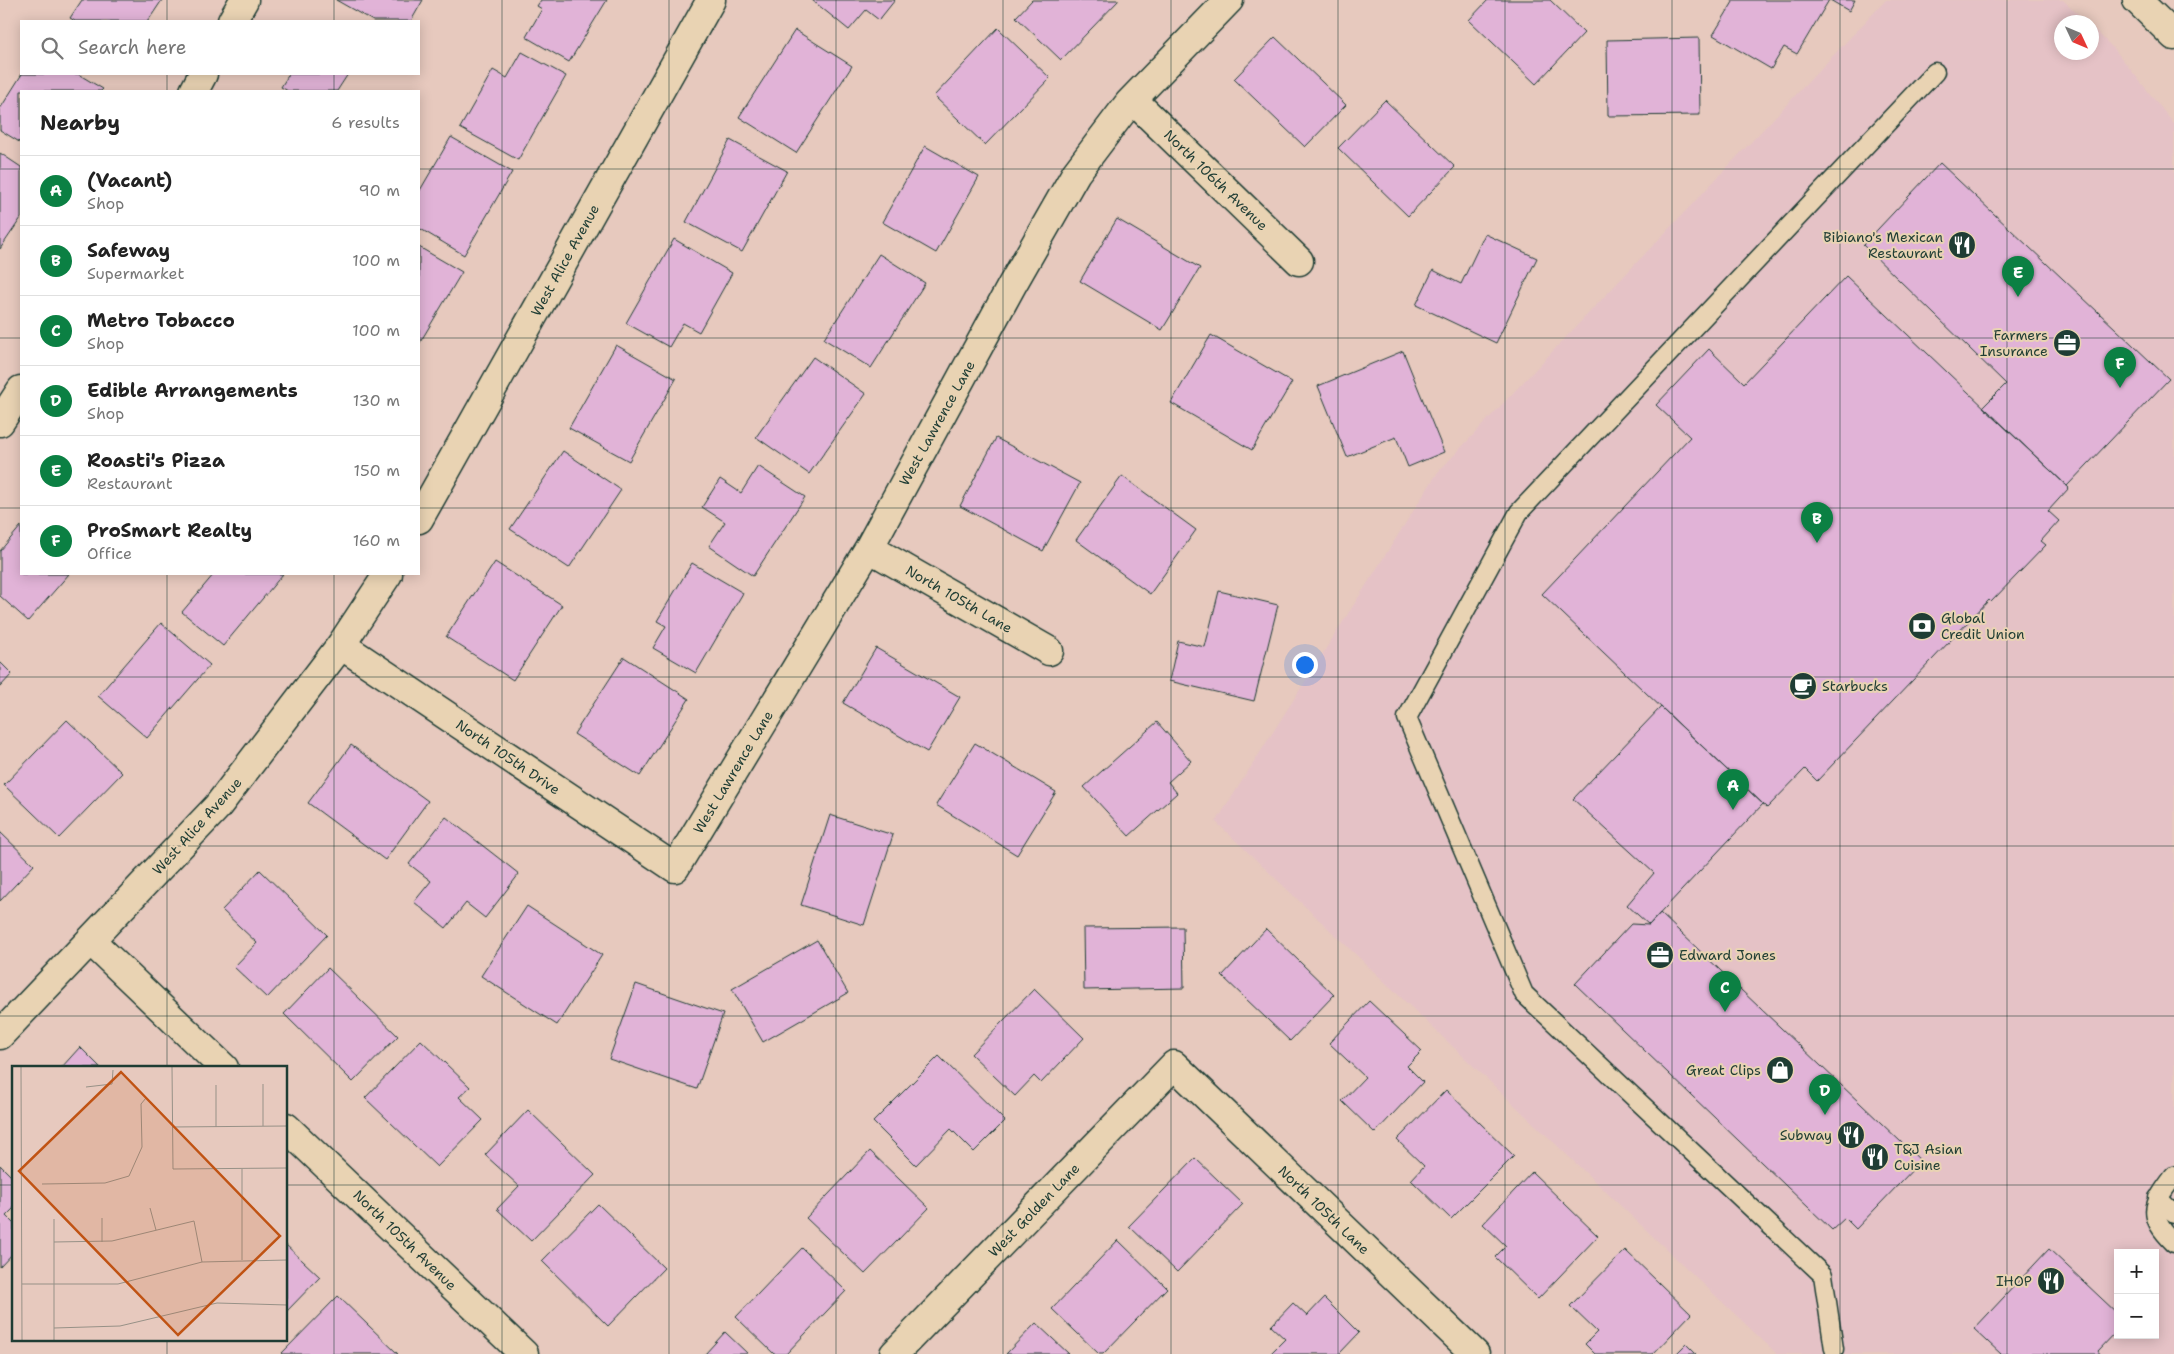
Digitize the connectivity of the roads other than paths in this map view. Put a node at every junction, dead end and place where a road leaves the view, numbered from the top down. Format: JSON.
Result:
{"nodes":[{"id":1,"x":244,"y":0,"type":"edge"},
{"id":2,"x":711,"y":0,"type":"edge"},
{"id":3,"x":1229,"y":0,"type":"edge"},
{"id":4,"x":2137,"y":0,"type":"edge"},
{"id":5,"x":233,"y":20,"type":"edge"},
{"id":6,"x":2174,"y":36,"type":"edge"},
{"id":7,"x":1935,"y":72,"type":"dead end"},
{"id":8,"x":202,"y":75,"type":"edge"},
{"id":9,"x":195,"y":90,"type":"edge"},
{"id":10,"x":1133,"y":100,"type":"junction"},
{"id":11,"x":1300,"y":261,"type":"dead end"},
{"id":12,"x":20,"y":392,"type":"edge"},
{"id":13,"x":0,"y":422,"type":"edge"},
{"id":14,"x":420,"y":517,"type":"edge"},
{"id":15,"x":868,"y":548,"type":"junction"},
{"id":16,"x":387,"y":575,"type":"edge"},
{"id":17,"x":341,"y":646,"type":"junction"},
{"id":18,"x":1049,"y":651,"type":"dead end"},
{"id":19,"x":675,"y":868,"type":"joint"},
{"id":20,"x":92,"y":941,"type":"junction"},
{"id":21,"x":0,"y":1034,"type":"edge"},
{"id":22,"x":1174,"y":1065,"type":"joint"},
{"id":23,"x":222,"y":1066,"type":"edge"},
{"id":24,"x":288,"y":1129,"type":"edge"},
{"id":25,"x":2168,"y":1187,"type":"edge"},
{"id":26,"x":2174,"y":1214,"type":"edge"},
{"id":27,"x":2174,"y":1243,"type":"edge"},
{"id":28,"x":1460,"y":1349,"type":"edge"},
{"id":29,"x":1834,"y":1349,"type":"dead end"},
{"id":30,"x":524,"y":1354,"type":"edge"},
{"id":31,"x":894,"y":1354,"type":"edge"}],
"edges":[{"from":1,"to":5,"type":"street"},
{"from":2,"to":14,"type":"street","name":"West Alice Avenue"},
{"from":3,"to":10,"type":"street","name":"West Lawrence Lane"},
{"from":4,"to":6,"type":"street"},
{"from":7,"to":29,"type":"lane"},
{"from":8,"to":9,"type":"street"},
{"from":10,"to":11,"type":"street","name":"North 106th Avenue"},
{"from":10,"to":15,"type":"street","name":"West Lawrence Lane"},
{"from":12,"to":13,"type":"street"},
{"from":15,"to":18,"type":"street","name":"North 105th Lane"},
{"from":15,"to":19,"type":"street","name":"West Lawrence Lane"},
{"from":16,"to":17,"type":"street","name":"West Alice Avenue"},
{"from":17,"to":19,"type":"street","name":"North 105th Drive"},
{"from":17,"to":20,"type":"street","name":"West Alice Avenue"},
{"from":20,"to":21,"type":"street","name":"West Alice Avenue"},
{"from":20,"to":23,"type":"street"},
{"from":22,"to":28,"type":"street","name":"North 105th Lane"},
{"from":22,"to":31,"type":"street","name":"West Golden Lane"},
{"from":24,"to":30,"type":"street","name":"North 105th Avenue"},
{"from":25,"to":26,"type":"lane"},
{"from":25,"to":27,"type":"lane"}]}
